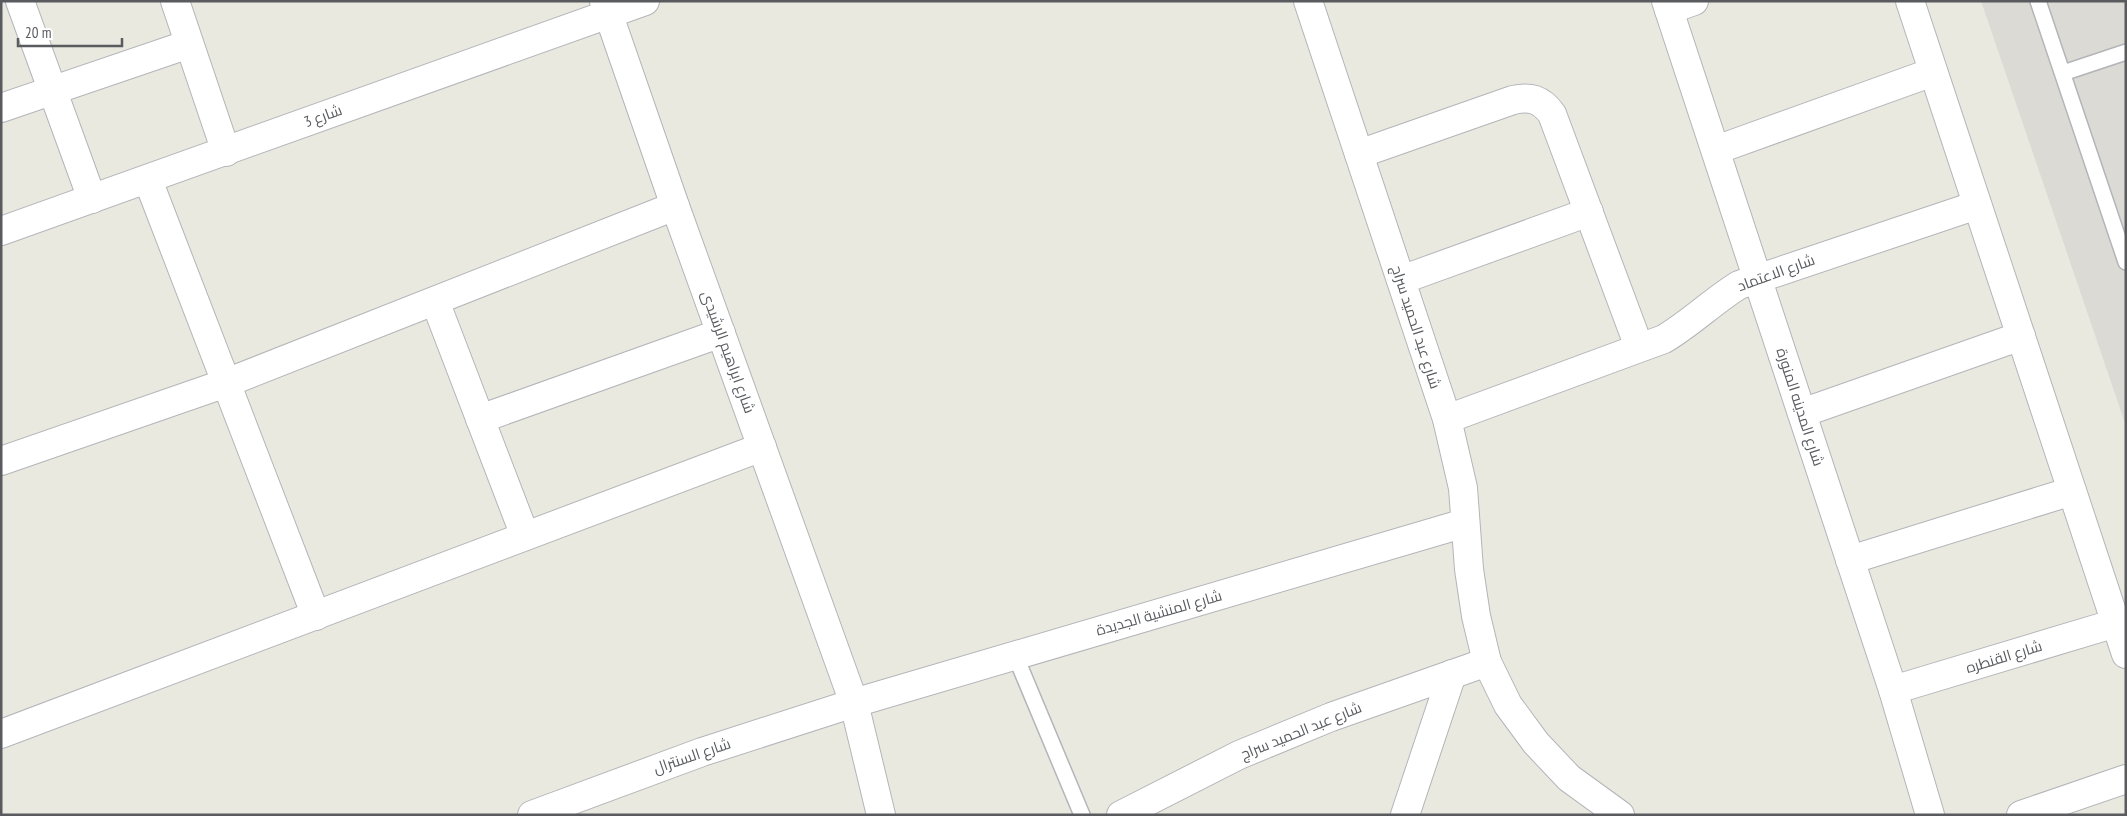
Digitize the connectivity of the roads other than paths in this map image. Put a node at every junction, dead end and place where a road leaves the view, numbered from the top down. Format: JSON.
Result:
{"nodes":[{"id":1,"x":20,"y":1,"type":"edge"},
{"id":2,"x":175,"y":1,"type":"edge"},
{"id":3,"x":645,"y":1,"type":"edge"},
{"id":4,"x":1308,"y":1,"type":"edge"},
{"id":5,"x":1910,"y":1,"type":"edge"},
{"id":6,"x":2038,"y":1,"type":"edge"},
{"id":7,"x":1676,"y":4,"type":"edge"},
{"id":8,"x":606,"y":7,"type":"edge"},
{"id":9,"x":189,"y":44,"type":"junction"},
{"id":10,"x":2126,"y":52,"type":"edge"},
{"id":11,"x":1933,"y":72,"type":"junction"},
{"id":12,"x":2062,"y":73,"type":"junction"},
{"id":13,"x":52,"y":90,"type":"junction"},
{"id":14,"x":1,"y":108,"type":"edge"},
{"id":15,"x":1716,"y":150,"type":"junction"},
{"id":16,"x":226,"y":152,"type":"junction"},
{"id":17,"x":1359,"y":154,"type":"junction"},
{"id":18,"x":148,"y":180,"type":"junction"},
{"id":19,"x":92,"y":199,"type":"junction"},
{"id":20,"x":1977,"y":204,"type":"junction"},
{"id":21,"x":675,"y":206,"type":"junction"},
{"id":22,"x":1589,"y":212,"type":"junction"},
{"id":23,"x":1,"y":231,"type":"edge"},
{"id":24,"x":2126,"y":262,"type":"edge"},
{"id":25,"x":1758,"y":278,"type":"junction"},
{"id":26,"x":1401,"y":280,"type":"junction"},
{"id":27,"x":434,"y":301,"type":"junction"},
{"id":28,"x":721,"y":333,"type":"junction"},
{"id":29,"x":2021,"y":336,"type":"junction"},
{"id":30,"x":1639,"y":348,"type":"junction"},
{"id":31,"x":226,"y":383,"type":"junction"},
{"id":32,"x":1802,"y":413,"type":"junction"},
{"id":33,"x":480,"y":419,"type":"junction"},
{"id":34,"x":1447,"y":419,"type":"junction"},
{"id":35,"x":762,"y":446,"type":"junction"},
{"id":36,"x":1,"y":461,"type":"edge"},
{"id":37,"x":2072,"y":491,"type":"junction"},
{"id":38,"x":1465,"y":523,"type":"junction"},
{"id":39,"x":525,"y":536,"type":"junction"},
{"id":40,"x":1850,"y":560,"type":"junction"},
{"id":41,"x":316,"y":616,"type":"junction"},
{"id":42,"x":2116,"y":623,"type":"junction"},
{"id":43,"x":2126,"y":654,"type":"edge"},
{"id":44,"x":1015,"y":655,"type":"junction"},
{"id":45,"x":1487,"y":662,"type":"junction"},
{"id":46,"x":1452,"y":674,"type":"junction"},
{"id":47,"x":1893,"y":690,"type":"junction"},
{"id":48,"x":854,"y":702,"type":"junction"},
{"id":49,"x":1,"y":734,"type":"edge"},
{"id":50,"x":2126,"y":778,"type":"edge"},
{"id":51,"x":1611,"y":812,"type":"edge"},
{"id":52,"x":532,"y":815,"type":"edge"},
{"id":53,"x":881,"y":815,"type":"edge"},
{"id":54,"x":1082,"y":815,"type":"edge"},
{"id":55,"x":1121,"y":815,"type":"edge"},
{"id":56,"x":1406,"y":815,"type":"edge"},
{"id":57,"x":1930,"y":815,"type":"edge"},
{"id":58,"x":2021,"y":815,"type":"edge"}],
"edges":[{"from":1,"to":13,"type":"street"},
{"from":2,"to":9,"type":"street"},
{"from":3,"to":8,"type":"street","name":"شارع 3"},
{"from":4,"to":17,"type":"street","name":"شارع عبد الحميد سراج"},
{"from":5,"to":11,"type":"street"},
{"from":6,"to":12,"type":"lane"},
{"from":7,"to":15,"type":"street","name":"شارع المدينه المنورة"},
{"from":8,"to":16,"type":"street","name":"شارع 3"},
{"from":8,"to":21,"type":"street","name":"شارع ابراهيم الرشيدى"},
{"from":9,"to":13,"type":"street"},
{"from":9,"to":16,"type":"street"},
{"from":10,"to":12,"type":"lane"},
{"from":11,"to":15,"type":"street"},
{"from":11,"to":20,"type":"street"},
{"from":12,"to":24,"type":"lane"},
{"from":13,"to":14,"type":"street"},
{"from":13,"to":19,"type":"street"},
{"from":15,"to":25,"type":"street","name":"شارع المدينه المنورة"},
{"from":16,"to":18,"type":"street","name":"شارع 3"},
{"from":17,"to":22,"type":"street"},
{"from":17,"to":26,"type":"street","name":"شارع عبد الحميد سراج"},
{"from":18,"to":19,"type":"street","name":"شارع 3"},
{"from":18,"to":31,"type":"street"},
{"from":19,"to":23,"type":"street","name":"شارع 3"},
{"from":20,"to":25,"type":"street","name":"شارع الاعتماد"},
{"from":20,"to":29,"type":"street"},
{"from":21,"to":27,"type":"street"},
{"from":21,"to":28,"type":"street","name":"شارع ابراهيم الرشيدى"},
{"from":22,"to":26,"type":"street"},
{"from":22,"to":30,"type":"street"},
{"from":25,"to":30,"type":"street","name":"شارع الاعتماد"},
{"from":25,"to":32,"type":"street","name":"شارع المدينه المنورة"},
{"from":26,"to":34,"type":"street","name":"شارع عبد الحميد سراج"},
{"from":27,"to":31,"type":"street"},
{"from":27,"to":33,"type":"street"},
{"from":28,"to":33,"type":"street"},
{"from":28,"to":35,"type":"street","name":"شارع ابراهيم الرشيدى"},
{"from":29,"to":32,"type":"street"},
{"from":29,"to":37,"type":"street"},
{"from":30,"to":34,"type":"street","name":"شارع الاعتماد"},
{"from":31,"to":36,"type":"street"},
{"from":31,"to":41,"type":"street"},
{"from":32,"to":40,"type":"street","name":"شارع المدينه المنورة"},
{"from":33,"to":39,"type":"street"},
{"from":34,"to":38,"type":"street","name":"شارع عبد الحميد سراج"},
{"from":35,"to":39,"type":"street"},
{"from":35,"to":48,"type":"street","name":"شارع ابراهيم الرشيدى"},
{"from":37,"to":40,"type":"street"},
{"from":37,"to":42,"type":"street"},
{"from":38,"to":44,"type":"street","name":"شارع المنشية الجديدة"},
{"from":38,"to":45,"type":"street","name":"شارع عبد الحميد سراج"},
{"from":39,"to":41,"type":"street"},
{"from":40,"to":47,"type":"street","name":"شارع المدينه المنورة"},
{"from":41,"to":49,"type":"street"},
{"from":42,"to":43,"type":"street"},
{"from":42,"to":47,"type":"street","name":"شارع القنطره"},
{"from":44,"to":48,"type":"street","name":"شارع المنشية الجديدة"},
{"from":44,"to":54,"type":"lane"},
{"from":45,"to":46,"type":"street","name":"شارع عبد الحميد سراج"},
{"from":45,"to":51,"type":"street","name":"شارع عبد الحميد سراج"},
{"from":46,"to":55,"type":"street","name":"شارع عبد الحميد سراج"},
{"from":46,"to":56,"type":"street"},
{"from":47,"to":57,"type":"street","name":"شارع المدينه المنورة"},
{"from":48,"to":52,"type":"street","name":"شارع السنترال"},
{"from":48,"to":53,"type":"street","name":"شارع ابراهيم الرشيدى"},
{"from":50,"to":58,"type":"street"}]}
